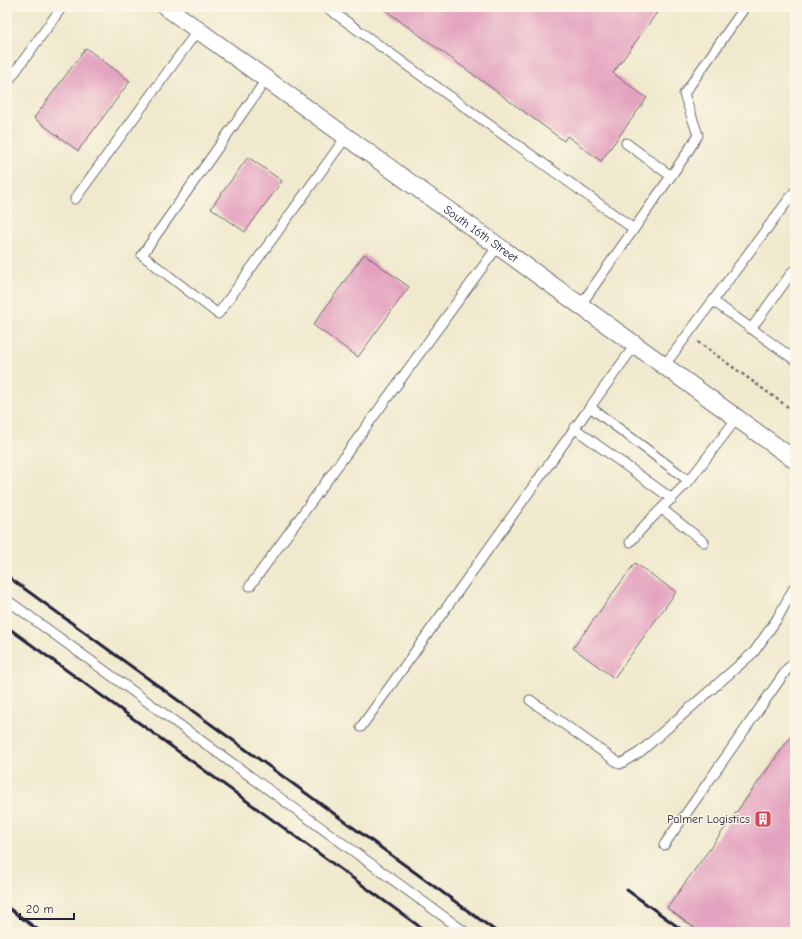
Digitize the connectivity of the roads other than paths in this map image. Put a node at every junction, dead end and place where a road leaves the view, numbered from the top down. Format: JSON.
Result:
{"nodes":[{"id":1,"x":62,"y":7,"type":"edge"},
{"id":2,"x":326,"y":7,"type":"edge"},
{"id":3,"x":745,"y":7,"type":"edge"},
{"id":4,"x":170,"y":8,"type":"edge"},
{"id":5,"x":198,"y":30,"type":"junction"},
{"id":6,"x":266,"y":80,"type":"junction"},
{"id":7,"x":7,"y":83,"type":"edge"},
{"id":8,"x":346,"y":137,"type":"junction"},
{"id":9,"x":626,"y":143,"type":"dead end"},
{"id":10,"x":671,"y":176,"type":"junction"},
{"id":11,"x":795,"y":191,"type":"edge"},
{"id":12,"x":75,"y":199,"type":"dead end"},
{"id":13,"x":634,"y":229,"type":"junction"},
{"id":14,"x":498,"y":246,"type":"junction"},
{"id":15,"x":793,"y":270,"type":"dead end"},
{"id":16,"x":713,"y":301,"type":"junction"},
{"id":17,"x":580,"y":306,"type":"junction"},
{"id":18,"x":751,"y":329,"type":"junction"},
{"id":19,"x":635,"y":345,"type":"junction"},
{"id":20,"x":795,"y":360,"type":"edge"},
{"id":21,"x":664,"y":366,"type":"junction"},
{"id":22,"x":590,"y":407,"type":"junction"},
{"id":23,"x":737,"y":418,"type":"junction"},
{"id":24,"x":574,"y":428,"type":"junction"},
{"id":25,"x":795,"y":460,"type":"edge"},
{"id":26,"x":688,"y":481,"type":"junction"},
{"id":27,"x":672,"y":499,"type":"junction"},
{"id":28,"x":662,"y":509,"type":"junction"},
{"id":29,"x":630,"y":542,"type":"dead end"},
{"id":30,"x":704,"y":542,"type":"dead end"},
{"id":31,"x":250,"y":586,"type":"dead end"},
{"id":32,"x":795,"y":586,"type":"edge"},
{"id":33,"x":7,"y":600,"type":"edge"},
{"id":34,"x":795,"y":662,"type":"edge"},
{"id":35,"x":530,"y":700,"type":"dead end"},
{"id":36,"x":361,"y":727,"type":"dead end"},
{"id":37,"x":664,"y":845,"type":"dead end"},
{"id":38,"x":465,"y":932,"type":"edge"}],
"edges":[{"from":1,"to":7,"type":"lane"},
{"from":2,"to":13,"type":"lane"},
{"from":3,"to":10,"type":"lane"},
{"from":4,"to":5,"type":"street","name":"South 16th Street"},
{"from":5,"to":6,"type":"street","name":"South 16th Street"},
{"from":5,"to":12,"type":"lane"},
{"from":6,"to":8,"type":"street","name":"South 16th Street"},
{"from":6,"to":8,"type":"lane"},
{"from":8,"to":14,"type":"street","name":"South 16th Street"},
{"from":9,"to":10,"type":"lane"},
{"from":10,"to":13,"type":"lane"},
{"from":11,"to":16,"type":"lane"},
{"from":13,"to":17,"type":"lane"},
{"from":14,"to":17,"type":"street","name":"South 16th Street"},
{"from":14,"to":31,"type":"lane"},
{"from":15,"to":18,"type":"lane"},
{"from":16,"to":18,"type":"lane"},
{"from":16,"to":21,"type":"lane"},
{"from":17,"to":19,"type":"street","name":"South 16th Street"},
{"from":18,"to":20,"type":"lane"},
{"from":19,"to":21,"type":"street","name":"South 16th Street"},
{"from":19,"to":22,"type":"lane"},
{"from":21,"to":23,"type":"street","name":"South 16th Street"},
{"from":22,"to":24,"type":"lane"},
{"from":22,"to":26,"type":"lane"},
{"from":23,"to":25,"type":"street","name":"South 16th Street"},
{"from":23,"to":26,"type":"lane"},
{"from":24,"to":27,"type":"lane"},
{"from":24,"to":36,"type":"lane"},
{"from":26,"to":27,"type":"lane"},
{"from":27,"to":28,"type":"lane"},
{"from":28,"to":29,"type":"lane"},
{"from":28,"to":30,"type":"lane"},
{"from":32,"to":35,"type":"lane"},
{"from":33,"to":38,"type":"lane"},
{"from":34,"to":37,"type":"lane"}]}
